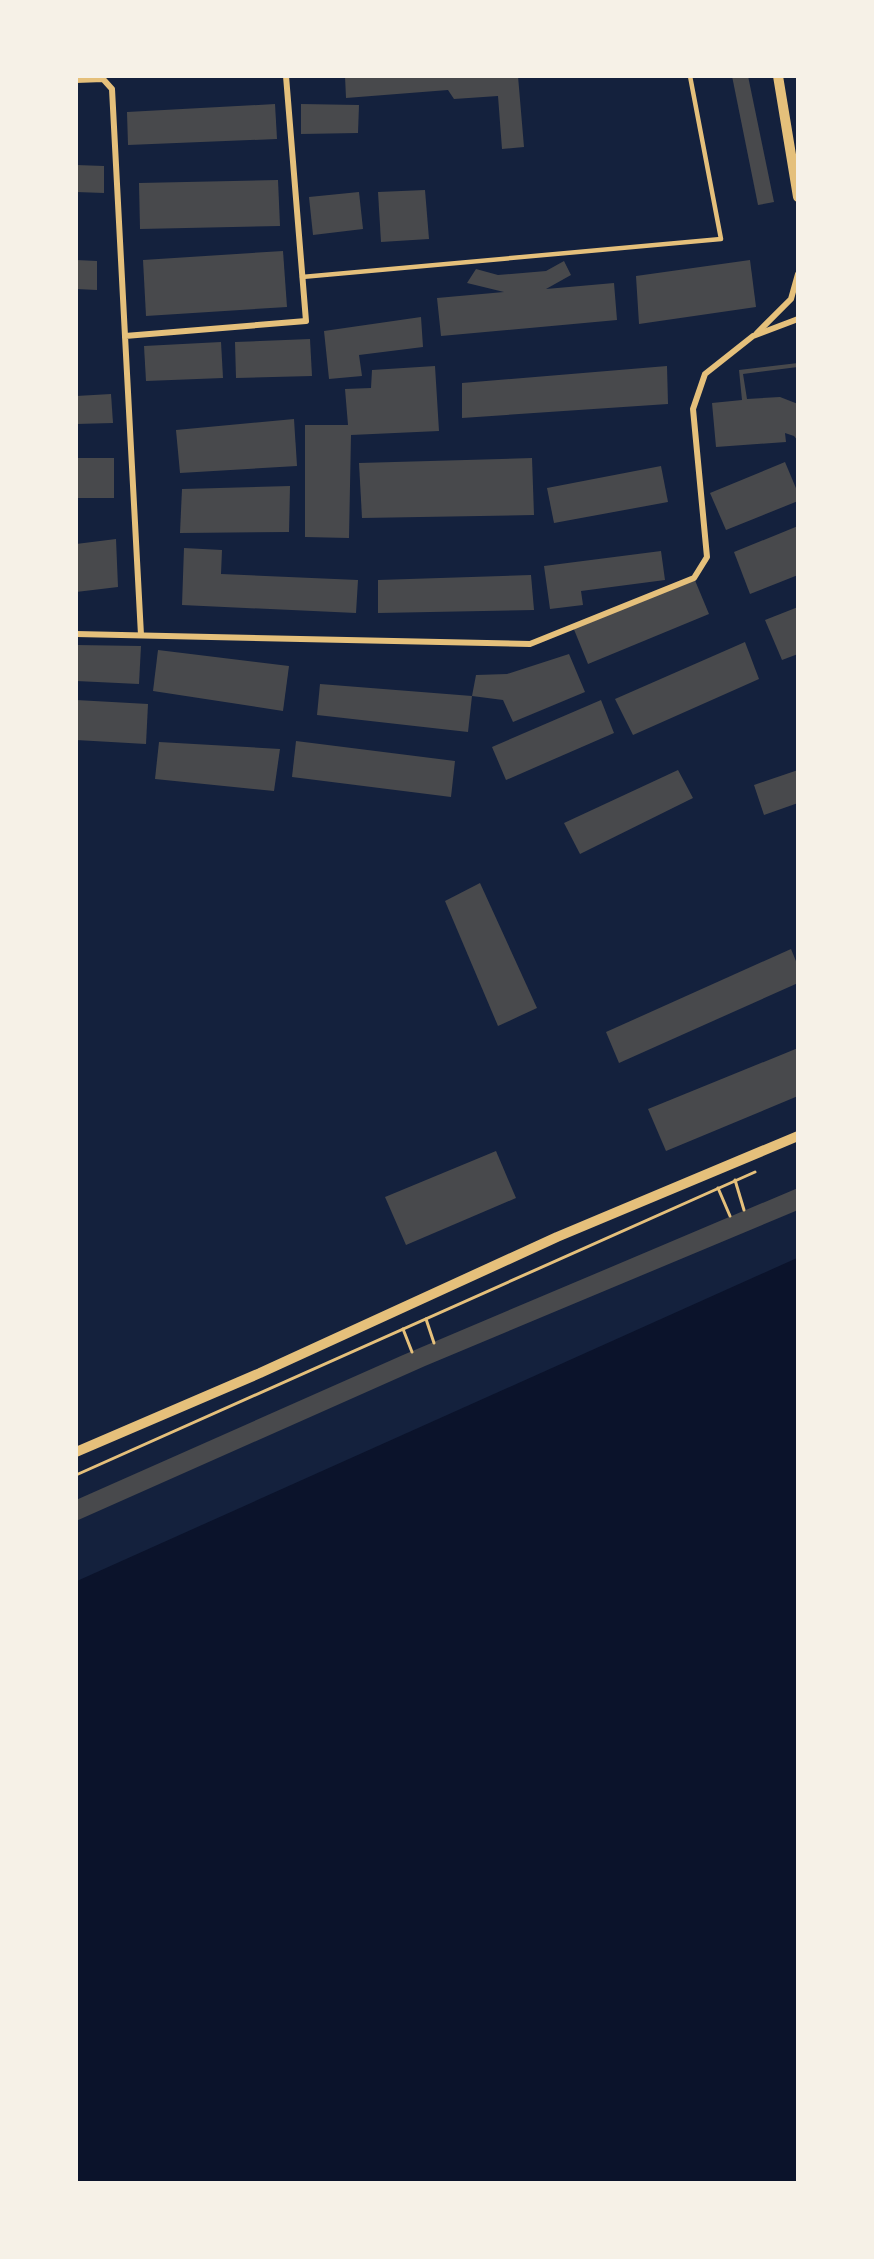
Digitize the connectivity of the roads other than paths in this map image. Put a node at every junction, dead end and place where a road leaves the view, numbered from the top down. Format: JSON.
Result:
{"nodes":[{"id":1,"x":286,"y":76,"type":"edge"},
{"id":2,"x":690,"y":76,"type":"edge"},
{"id":3,"x":778,"y":76,"type":"edge"},
{"id":4,"x":76,"y":80,"type":"edge"},
{"id":5,"x":798,"y":197,"type":"edge"},
{"id":6,"x":798,"y":274,"type":"edge"},
{"id":7,"x":302,"y":277,"type":"junction"},
{"id":8,"x":798,"y":319,"type":"edge"},
{"id":9,"x":125,"y":336,"type":"junction"},
{"id":10,"x":753,"y":336,"type":"junction"},
{"id":11,"x":76,"y":634,"type":"edge"},
{"id":12,"x":141,"y":635,"type":"junction"},
{"id":13,"x":798,"y":1136,"type":"edge"},
{"id":14,"x":76,"y":1452,"type":"edge"}],
"edges":[{"from":1,"to":7,"type":"street"},
{"from":2,"to":7,"type":"lane"},
{"from":3,"to":5,"type":"street"},
{"from":4,"to":9,"type":"street"},
{"from":6,"to":10,"type":"street"},
{"from":7,"to":9,"type":"street"},
{"from":8,"to":10,"type":"street"},
{"from":9,"to":12,"type":"street"},
{"from":10,"to":12,"type":"street"},
{"from":11,"to":12,"type":"street"},
{"from":13,"to":14,"type":"street"}]}
